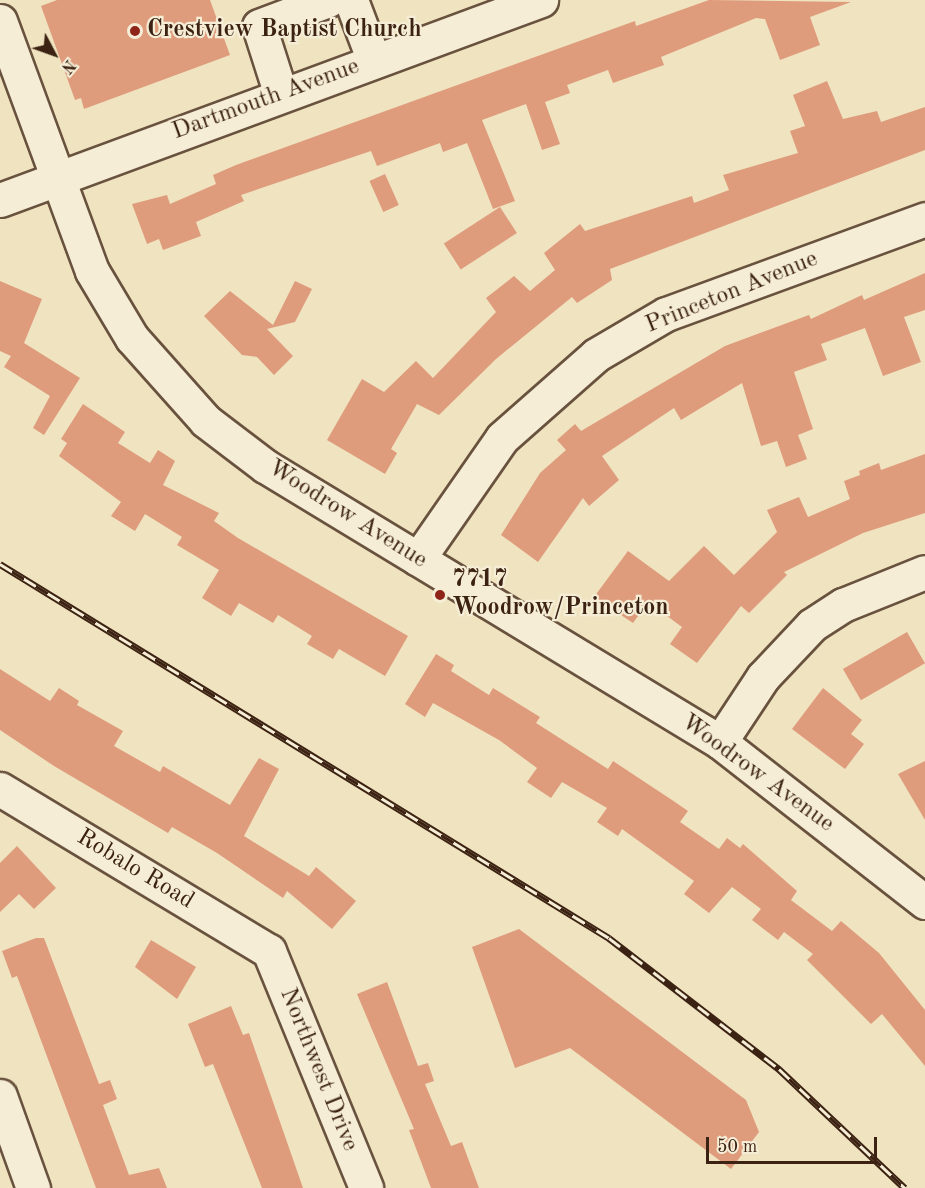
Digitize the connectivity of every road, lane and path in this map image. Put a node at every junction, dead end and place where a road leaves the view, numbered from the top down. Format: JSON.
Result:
{"nodes":[{"id":1,"x":328,"y":0,"type":"edge"},
{"id":2,"x":351,"y":0,"type":"edge"},
{"id":3,"x":541,"y":0,"type":"edge"},
{"id":4,"x":1,"y":27,"type":"edge"},
{"id":5,"x":374,"y":61,"type":"junction"},
{"id":6,"x":281,"y":95,"type":"junction"},
{"id":7,"x":58,"y":176,"type":"junction"},
{"id":8,"x":0,"y":200,"type":"edge"},
{"id":9,"x":925,"y":219,"type":"edge"},
{"id":10,"x":418,"y":559,"type":"junction"},
{"id":11,"x":925,"y":572,"type":"edge"},
{"id":12,"x":720,"y":742,"type":"junction"},
{"id":13,"x":0,"y":789,"type":"edge"},
{"id":14,"x":925,"y":902,"type":"edge"},
{"id":15,"x":269,"y":951,"type":"joint"},
{"id":16,"x":0,"y":1096,"type":"edge"},
{"id":17,"x":33,"y":1188,"type":"edge"},
{"id":18,"x":366,"y":1188,"type":"edge"}],
"edges":[{"from":1,"to":6,"type":"street"},
{"from":2,"to":5,"type":"street"},
{"from":3,"to":5,"type":"street","name":"Dartmouth Avenue"},
{"from":4,"to":7,"type":"street","name":"Woodrow Avenue"},
{"from":5,"to":6,"type":"street","name":"Dartmouth Avenue"},
{"from":6,"to":7,"type":"street","name":"Dartmouth Avenue"},
{"from":7,"to":8,"type":"street","name":"Dartmouth Avenue"},
{"from":7,"to":10,"type":"street","name":"Woodrow Avenue"},
{"from":9,"to":10,"type":"street","name":"Princeton Avenue"},
{"from":10,"to":12,"type":"street","name":"Woodrow Avenue"},
{"from":11,"to":12,"type":"street"},
{"from":12,"to":14,"type":"street","name":"Woodrow Avenue"},
{"from":13,"to":15,"type":"street","name":"Robalo Road"},
{"from":15,"to":18,"type":"street","name":"Northwest Drive"},
{"from":16,"to":17,"type":"street"}]}
